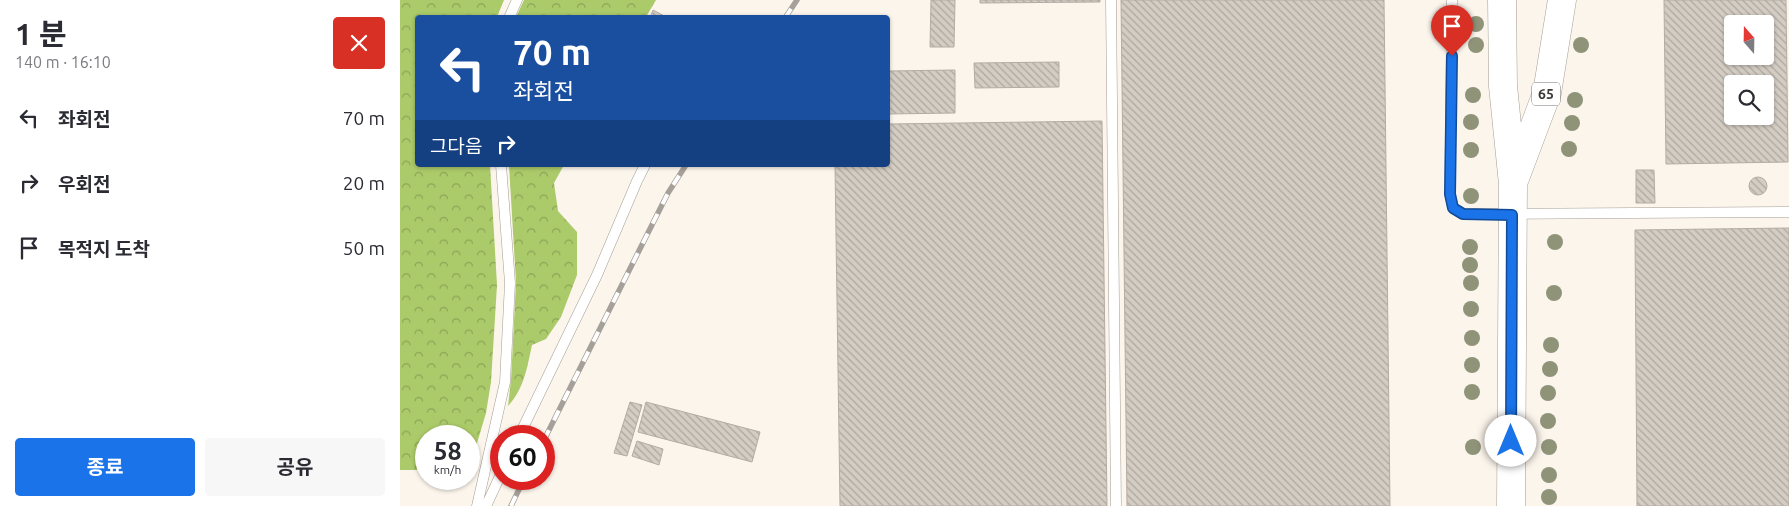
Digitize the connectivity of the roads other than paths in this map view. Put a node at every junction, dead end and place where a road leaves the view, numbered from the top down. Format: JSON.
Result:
{"nodes":[{"id":1,"x":516,"y":0,"type":"edge"},
{"id":2,"x":1111,"y":0,"type":"edge"},
{"id":3,"x":1452,"y":0,"type":"edge"},
{"id":4,"x":1502,"y":0,"type":"edge"},
{"id":5,"x":1562,"y":0,"type":"edge"},
{"id":6,"x":510,"y":15,"type":"edge"},
{"id":7,"x":501,"y":167,"type":"edge"},
{"id":8,"x":645,"y":167,"type":"edge"},
{"id":9,"x":1513,"y":184,"type":"junction"},
{"id":10,"x":1789,"y":212,"type":"edge"},
{"id":11,"x":1512,"y":215,"type":"junction"},
{"id":12,"x":524,"y":425,"type":"edge"},
{"id":13,"x":494,"y":490,"type":"edge"},
{"id":14,"x":478,"y":506,"type":"edge"},
{"id":15,"x":486,"y":506,"type":"edge"},
{"id":16,"x":1116,"y":506,"type":"edge"},
{"id":17,"x":1511,"y":506,"type":"edge"}],
"edges":[{"from":1,"to":6,"type":"lane"},
{"from":2,"to":16,"type":"lane"},
{"from":3,"to":11,"type":"lane"},
{"from":4,"to":9,"type":"main road","number":"65"},
{"from":5,"to":9,"type":"main road","number":"65"},
{"from":7,"to":14,"type":"lane"},
{"from":8,"to":12,"type":"lane"},
{"from":9,"to":11,"type":"main road","number":"65"},
{"from":10,"to":11,"type":"lane"},
{"from":11,"to":17,"type":"main road","number":"65"},
{"from":13,"to":15,"type":"lane"}]}
